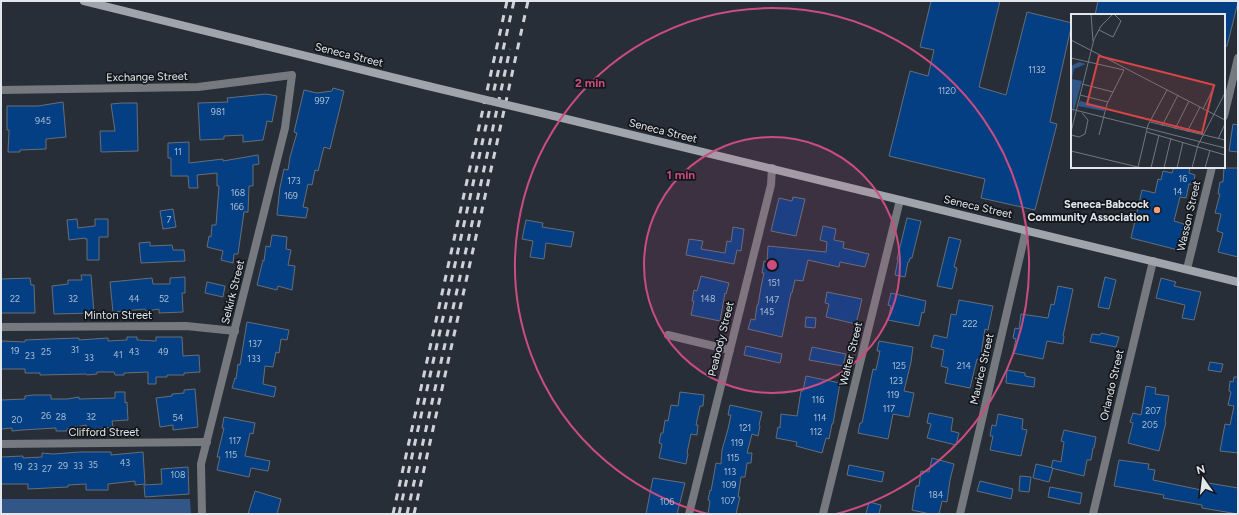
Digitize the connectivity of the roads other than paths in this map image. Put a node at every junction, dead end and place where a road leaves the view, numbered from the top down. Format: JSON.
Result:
{"nodes":[{"id":1,"x":84,"y":1,"type":"edge"},
{"id":2,"x":1238,"y":58,"type":"edge"},
{"id":3,"x":292,"y":76,"type":"joint"},
{"id":4,"x":1,"y":90,"type":"edge"},
{"id":5,"x":1225,"y":112,"type":"edge"},
{"id":6,"x":772,"y":168,"type":"junction"},
{"id":7,"x":1212,"y":168,"type":"edge"},
{"id":8,"x":900,"y":200,"type":"junction"},
{"id":9,"x":1026,"y":230,"type":"junction"},
{"id":10,"x":1153,"y":261,"type":"junction"},
{"id":11,"x":1188,"y":269,"type":"junction"},
{"id":12,"x":1238,"y":282,"type":"edge"},
{"id":13,"x":1,"y":327,"type":"edge"},
{"id":14,"x":235,"y":331,"type":"junction"},
{"id":15,"x":668,"y":334,"type":"dead end"},
{"id":16,"x":730,"y":350,"type":"junction"},
{"id":17,"x":207,"y":442,"type":"junction"},
{"id":18,"x":1,"y":444,"type":"edge"},
{"id":19,"x":202,"y":514,"type":"edge"},
{"id":20,"x":689,"y":514,"type":"edge"},
{"id":21,"x":823,"y":514,"type":"edge"},
{"id":22,"x":960,"y":514,"type":"edge"},
{"id":23,"x":1093,"y":514,"type":"edge"}],
"edges":[{"from":1,"to":6,"type":"main road","name":"Seneca Street","bridge":true},
{"from":2,"to":5,"type":"street"},
{"from":3,"to":4,"type":"street","name":"Exchange Street"},
{"from":3,"to":14,"type":"street","name":"Selkirk Street"},
{"from":6,"to":8,"type":"main road","name":"Seneca Street"},
{"from":6,"to":16,"type":"street","name":"Peabody Street"},
{"from":7,"to":11,"type":"street","name":"Wasson Street"},
{"from":8,"to":9,"type":"main road","name":"Seneca Street"},
{"from":8,"to":21,"type":"street","name":"Walter Street"},
{"from":9,"to":10,"type":"main road","name":"Seneca Street"},
{"from":9,"to":22,"type":"street","name":"Maurice Street"},
{"from":10,"to":11,"type":"main road","name":"Seneca Street"},
{"from":10,"to":23,"type":"street","name":"Orlando Street"},
{"from":11,"to":12,"type":"main road","name":"Seneca Street"},
{"from":13,"to":14,"type":"street","name":"Minton Street"},
{"from":14,"to":17,"type":"street","name":"Selkirk Street"},
{"from":15,"to":16,"type":"street"},
{"from":16,"to":20,"type":"street","name":"Peabody Street"},
{"from":17,"to":18,"type":"street","name":"Clifford Street"},
{"from":17,"to":19,"type":"street","name":"Selkirk Street"}]}
